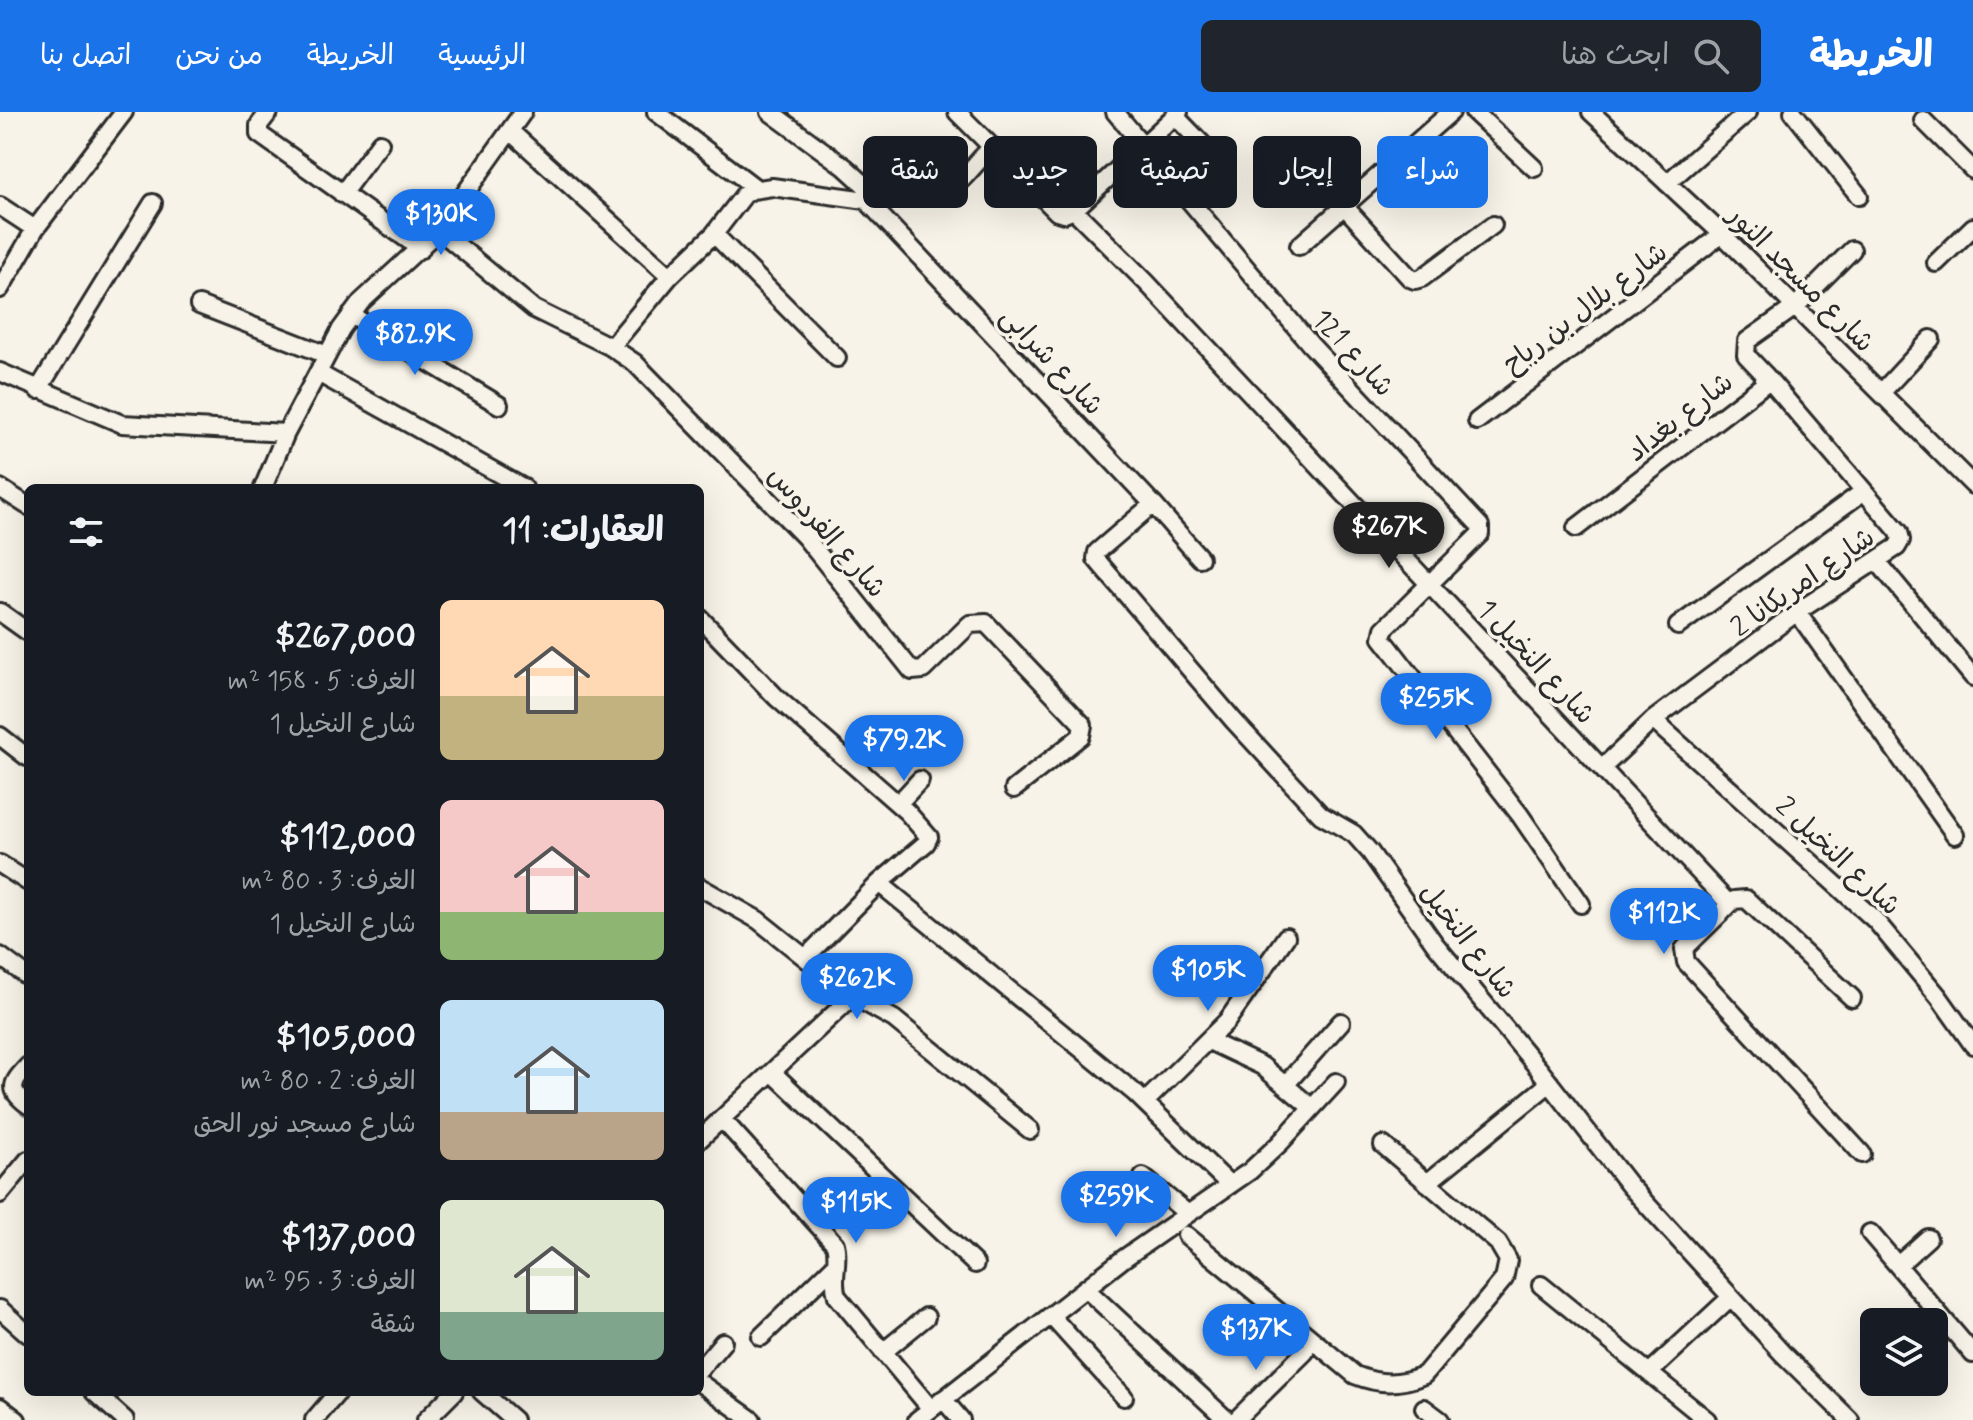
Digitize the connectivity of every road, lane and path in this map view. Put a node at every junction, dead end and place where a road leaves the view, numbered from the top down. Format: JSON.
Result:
{"nodes":[{"id":1,"x":124,"y":112,"type":"edge"},
{"id":2,"x":269,"y":112,"type":"edge"},
{"id":3,"x":523,"y":112,"type":"edge"},
{"id":4,"x":656,"y":112,"type":"edge"},
{"id":5,"x":770,"y":112,"type":"edge"},
{"id":6,"x":957,"y":112,"type":"edge"},
{"id":7,"x":1115,"y":112,"type":"edge"},
{"id":8,"x":1451,"y":112,"type":"edge"},
{"id":9,"x":1474,"y":112,"type":"edge"},
{"id":10,"x":1591,"y":112,"type":"edge"},
{"id":11,"x":1748,"y":112,"type":"edge"},
{"id":12,"x":1793,"y":112,"type":"edge"},
{"id":13,"x":1177,"y":114,"type":"edge"},
{"id":14,"x":1923,"y":120,"type":"dead end"},
{"id":15,"x":510,"y":131,"type":"junction"},
{"id":16,"x":1134,"y":136,"type":"edge"},
{"id":17,"x":1155,"y":136,"type":"edge"},
{"id":18,"x":1196,"y":136,"type":"edge"},
{"id":19,"x":984,"y":138,"type":"edge"},
{"id":20,"x":380,"y":143,"type":"dead end"},
{"id":21,"x":984,"y":155,"type":"edge"},
{"id":22,"x":1534,"y":168,"type":"dead end"},
{"id":23,"x":1973,"y":170,"type":"edge"},
{"id":24,"x":968,"y":174,"type":"edge"},
{"id":25,"x":1113,"y":175,"type":"edge"},
{"id":26,"x":1667,"y":183,"type":"junction"},
{"id":27,"x":863,"y":188,"type":"edge"},
{"id":28,"x":757,"y":189,"type":"junction"},
{"id":29,"x":1361,"y":193,"type":"edge"},
{"id":30,"x":342,"y":194,"type":"junction"},
{"id":31,"x":1859,"y":196,"type":"dead end"},
{"id":32,"x":863,"y":198,"type":"edge"},
{"id":33,"x":153,"y":203,"type":"dead end"},
{"id":34,"x":0,"y":206,"type":"edge"},
{"id":35,"x":881,"y":208,"type":"edge"},
{"id":36,"x":1053,"y":208,"type":"edge"},
{"id":37,"x":1194,"y":208,"type":"edge"},
{"id":38,"x":1344,"y":208,"type":"edge"},
{"id":39,"x":1346,"y":208,"type":"edge"},
{"id":40,"x":1074,"y":210,"type":"junction"},
{"id":41,"x":1493,"y":225,"type":"dead end"},
{"id":42,"x":1973,"y":227,"type":"edge"},
{"id":43,"x":35,"y":229,"type":"junction"},
{"id":44,"x":439,"y":230,"type":"junction"},
{"id":45,"x":714,"y":234,"type":"junction"},
{"id":46,"x":1722,"y":234,"type":"junction"},
{"id":47,"x":1299,"y":246,"type":"dead end"},
{"id":48,"x":421,"y":249,"type":"junction"},
{"id":49,"x":1852,"y":250,"type":"dead end"},
{"id":50,"x":1936,"y":263,"type":"dead end"},
{"id":51,"x":670,"y":276,"type":"junction"},
{"id":52,"x":0,"y":289,"type":"edge"},
{"id":53,"x":199,"y":305,"type":"dead end"},
{"id":54,"x":1795,"y":307,"type":"junction"},
{"id":55,"x":351,"y":315,"type":"junction"},
{"id":56,"x":1931,"y":339,"type":"dead end"},
{"id":57,"x":611,"y":347,"type":"junction"},
{"id":58,"x":327,"y":355,"type":"junction"},
{"id":59,"x":837,"y":358,"type":"dead end"},
{"id":60,"x":0,"y":372,"type":"edge"},
{"id":61,"x":318,"y":373,"type":"junction"},
{"id":62,"x":1765,"y":375,"type":"junction"},
{"id":63,"x":38,"y":390,"type":"junction"},
{"id":64,"x":1881,"y":393,"type":"junction"},
{"id":65,"x":499,"y":405,"type":"dead end"},
{"id":66,"x":1477,"y":421,"type":"dead end"},
{"id":67,"x":286,"y":433,"type":"junction"},
{"id":68,"x":1971,"y":479,"type":"edge"},
{"id":69,"x":265,"y":484,"type":"edge"},
{"id":70,"x":517,"y":484,"type":"edge"},
{"id":71,"x":0,"y":488,"type":"edge"},
{"id":72,"x":1864,"y":491,"type":"junction"},
{"id":73,"x":24,"y":503,"type":"edge"},
{"id":74,"x":1153,"y":504,"type":"junction"},
{"id":75,"x":1576,"y":528,"type":"dead end"},
{"id":76,"x":1200,"y":558,"type":"dead end"},
{"id":77,"x":1877,"y":561,"type":"junction"},
{"id":78,"x":1429,"y":583,"type":"junction"},
{"id":79,"x":0,"y":612,"type":"edge"},
{"id":80,"x":1797,"y":612,"type":"junction"},
{"id":81,"x":704,"y":622,"type":"edge"},
{"id":82,"x":1678,"y":626,"type":"dead end"},
{"id":83,"x":24,"y":629,"type":"edge"},
{"id":84,"x":1973,"y":677,"type":"edge"},
{"id":85,"x":1653,"y":720,"type":"junction"},
{"id":86,"x":0,"y":736,"type":"edge"},
{"id":87,"x":24,"y":755,"type":"edge"},
{"id":88,"x":1602,"y":768,"type":"junction"},
{"id":89,"x":920,"y":780,"type":"dead end"},
{"id":90,"x":1014,"y":789,"type":"dead end"},
{"id":91,"x":898,"y":804,"type":"junction"},
{"id":92,"x":1955,"y":835,"type":"dead end"},
{"id":93,"x":0,"y":864,"type":"edge"},
{"id":94,"x":24,"y":879,"type":"edge"},
{"id":95,"x":879,"y":883,"type":"junction"},
{"id":96,"x":704,"y":889,"type":"edge"},
{"id":97,"x":1581,"y":904,"type":"dead end"},
{"id":98,"x":1729,"y":904,"type":"junction"},
{"id":99,"x":1286,"y":937,"type":"dead end"},
{"id":100,"x":0,"y":956,"type":"edge"},
{"id":101,"x":806,"y":957,"type":"junction"},
{"id":102,"x":24,"y":974,"type":"edge"},
{"id":103,"x":853,"y":996,"type":"junction"},
{"id":104,"x":1852,"y":998,"type":"dead end"},
{"id":105,"x":1341,"y":1022,"type":"dead end"},
{"id":106,"x":1209,"y":1041,"type":"junction"},
{"id":107,"x":1973,"y":1045,"type":"edge"},
{"id":108,"x":24,"y":1070,"type":"edge"},
{"id":109,"x":773,"y":1073,"type":"junction"},
{"id":110,"x":1336,"y":1082,"type":"dead end"},
{"id":111,"x":1550,"y":1083,"type":"junction"},
{"id":112,"x":1286,"y":1084,"type":"junction"},
{"id":113,"x":24,"y":1102,"type":"edge"},
{"id":114,"x":1145,"y":1102,"type":"junction"},
{"id":115,"x":1312,"y":1108,"type":"junction"},
{"id":116,"x":722,"y":1119,"type":"junction"},
{"id":117,"x":1030,"y":1130,"type":"dead end"},
{"id":118,"x":704,"y":1135,"type":"edge"},
{"id":119,"x":1383,"y":1145,"type":"dead end"},
{"id":120,"x":1862,"y":1154,"type":"dead end"},
{"id":121,"x":24,"y":1165,"type":"edge"},
{"id":122,"x":1143,"y":1177,"type":"dead end"},
{"id":123,"x":1427,"y":1183,"type":"junction"},
{"id":124,"x":1230,"y":1185,"type":"junction"},
{"id":125,"x":0,"y":1194,"type":"edge"},
{"id":126,"x":1188,"y":1214,"type":"junction"},
{"id":127,"x":1870,"y":1233,"type":"dead end"},
{"id":128,"x":1186,"y":1235,"type":"dead end"},
{"id":129,"x":1928,"y":1238,"type":"dead end"},
{"id":130,"x":975,"y":1264,"type":"dead end"},
{"id":131,"x":835,"y":1265,"type":"junction"},
{"id":132,"x":1898,"y":1265,"type":"junction"},
{"id":133,"x":1541,"y":1285,"type":"dead end"},
{"id":134,"x":1086,"y":1289,"type":"junction"},
{"id":135,"x":1731,"y":1297,"type":"junction"},
{"id":136,"x":0,"y":1309,"type":"edge"},
{"id":137,"x":926,"y":1317,"type":"dead end"},
{"id":138,"x":1052,"y":1317,"type":"junction"},
{"id":139,"x":24,"y":1330,"type":"edge"},
{"id":140,"x":761,"y":1337,"type":"dead end"},
{"id":141,"x":723,"y":1342,"type":"dead end"},
{"id":142,"x":883,"y":1352,"type":"junction"},
{"id":143,"x":1305,"y":1352,"type":"dead end"},
{"id":144,"x":1973,"y":1354,"type":"edge"},
{"id":145,"x":704,"y":1364,"type":"edge"},
{"id":146,"x":1649,"y":1373,"type":"junction"},
{"id":147,"x":704,"y":1386,"type":"edge"},
{"id":148,"x":98,"y":1396,"type":"edge"},
{"id":149,"x":335,"y":1396,"type":"edge"},
{"id":150,"x":450,"y":1396,"type":"edge"},
{"id":151,"x":487,"y":1396,"type":"edge"},
{"id":152,"x":1124,"y":1397,"type":"dead end"},
{"id":153,"x":937,"y":1404,"type":"junction"},
{"id":154,"x":0,"y":1407,"type":"edge"},
{"id":155,"x":1424,"y":1408,"type":"dead end"},
{"id":156,"x":316,"y":1419,"type":"edge"},
{"id":157,"x":17,"y":1420,"type":"edge"},
{"id":158,"x":125,"y":1420,"type":"edge"},
{"id":159,"x":426,"y":1420,"type":"edge"},
{"id":160,"x":514,"y":1420,"type":"edge"},
{"id":161,"x":752,"y":1420,"type":"edge"},
{"id":162,"x":917,"y":1420,"type":"edge"},
{"id":163,"x":961,"y":1420,"type":"edge"},
{"id":164,"x":1227,"y":1420,"type":"edge"},
{"id":165,"x":1236,"y":1420,"type":"edge"},
{"id":166,"x":1440,"y":1420,"type":"edge"},
{"id":167,"x":1707,"y":1420,"type":"edge"},
{"id":168,"x":1850,"y":1420,"type":"edge"}],
"edges":[{"from":1,"to":43,"type":"street"},
{"from":2,"to":30,"type":"street"},
{"from":3,"to":15,"type":"street"},
{"from":4,"to":28,"type":"street"},
{"from":5,"to":27,"type":"street","name":"شارع شرابى"},
{"from":6,"to":19,"type":"street"},
{"from":7,"to":16,"type":"street"},
{"from":8,"to":29,"type":"street"},
{"from":9,"to":22,"type":"street"},
{"from":10,"to":26,"type":"street","name":"شارع مسجد النور"},
{"from":11,"to":26,"type":"street"},
{"from":12,"to":31,"type":"street"},
{"from":13,"to":17,"type":"street"},
{"from":13,"to":18,"type":"street"},
{"from":14,"to":23,"type":"street"},
{"from":15,"to":44,"type":"street"},
{"from":15,"to":51,"type":"street"},
{"from":20,"to":30,"type":"street"},
{"from":21,"to":24,"type":"street"},
{"from":25,"to":40,"type":"street"},
{"from":26,"to":46,"type":"street","name":"شارع مسجد النور"},
{"from":28,"to":32,"type":"street"},
{"from":28,"to":45,"type":"street"},
{"from":30,"to":48,"type":"street"},
{"from":33,"to":63,"type":"street"},
{"from":34,"to":43,"type":"street"},
{"from":35,"to":74,"type":"street","name":"شارع شرابى"},
{"from":36,"to":40,"type":"street"},
{"from":37,"to":78,"type":"street","name":"شارع 121"},
{"from":38,"to":47,"type":"street"},
{"from":39,"to":41,"type":"street"},
{"from":40,"to":78,"type":"street","name":"شارع النخيل 1"},
{"from":42,"to":50,"type":"street"},
{"from":43,"to":52,"type":"street"},
{"from":44,"to":48,"type":"street"},
{"from":44,"to":57,"type":"street","name":"شارع الفردوس"},
{"from":45,"to":51,"type":"street"},
{"from":45,"to":59,"type":"street"},
{"from":46,"to":54,"type":"street","name":"شارع مسجد النور"},
{"from":46,"to":66,"type":"street","name":"شارع بلال بن رباح"},
{"from":48,"to":55,"type":"street"},
{"from":49,"to":54,"type":"street"},
{"from":51,"to":57,"type":"street"},
{"from":53,"to":58,"type":"street"},
{"from":54,"to":62,"type":"street","name":"شارع بغداد"},
{"from":54,"to":64,"type":"street","name":"شارع مسجد النور"},
{"from":55,"to":58,"type":"street"},
{"from":55,"to":65,"type":"street"},
{"from":56,"to":64,"type":"street"},
{"from":57,"to":90,"type":"street","name":"شارع الفردوس"},
{"from":58,"to":61,"type":"street"},
{"from":60,"to":63,"type":"street"},
{"from":61,"to":67,"type":"street"},
{"from":61,"to":70,"type":"street"},
{"from":62,"to":72,"type":"street","name":"شارع امريكانا 2"},
{"from":62,"to":75,"type":"street","name":"شارع بغداد"},
{"from":63,"to":67,"type":"street"},
{"from":64,"to":68,"type":"street","name":"شارع مسجد النور"},
{"from":67,"to":69,"type":"street"},
{"from":71,"to":73,"type":"street"},
{"from":72,"to":77,"type":"street","name":"شارع امريكانا 2"},
{"from":72,"to":82,"type":"street"},
{"from":74,"to":76,"type":"street","name":"شارع شرابى"},
{"from":74,"to":111,"type":"street","name":"شارع النخيل"},
{"from":77,"to":80,"type":"street","name":"شارع امريكانا 2"},
{"from":77,"to":84,"type":"street"},
{"from":78,"to":88,"type":"street","name":"شارع النخيل 1"},
{"from":78,"to":97,"type":"street"},
{"from":79,"to":83,"type":"street"},
{"from":80,"to":85,"type":"street","name":"شارع امريكانا 2"},
{"from":80,"to":92,"type":"street"},
{"from":81,"to":91,"type":"street"},
{"from":85,"to":88,"type":"street","name":"شارع امريكانا 2"},
{"from":85,"to":107,"type":"street","name":"شارع النخيل 2"},
{"from":86,"to":87,"type":"street"},
{"from":88,"to":98,"type":"street","name":"شارع النخيل 1"},
{"from":89,"to":91,"type":"street"},
{"from":91,"to":95,"type":"street"},
{"from":93,"to":94,"type":"street"},
{"from":95,"to":101,"type":"street"},
{"from":95,"to":114,"type":"street"},
{"from":96,"to":101,"type":"street"},
{"from":98,"to":104,"type":"street"},
{"from":98,"to":120,"type":"street"},
{"from":99,"to":106,"type":"street"},
{"from":100,"to":102,"type":"street"},
{"from":101,"to":103,"type":"street"},
{"from":103,"to":109,"type":"street"},
{"from":103,"to":117,"type":"street"},
{"from":105,"to":112,"type":"street"},
{"from":106,"to":112,"type":"street"},
{"from":106,"to":114,"type":"street"},
{"from":108,"to":113,"type":"street"},
{"from":109,"to":116,"type":"street"},
{"from":109,"to":130,"type":"street"},
{"from":110,"to":115,"type":"street"},
{"from":111,"to":123,"type":"street"},
{"from":111,"to":135,"type":"street","name":"شارع النخيل"},
{"from":112,"to":115,"type":"street"},
{"from":114,"to":124,"type":"street"},
{"from":115,"to":124,"type":"street"},
{"from":116,"to":118,"type":"street"},
{"from":116,"to":131,"type":"street"},
{"from":119,"to":123,"type":"street"},
{"from":121,"to":125,"type":"street"},
{"from":122,"to":126,"type":"street"},
{"from":123,"to":128,"type":"street"},
{"from":124,"to":126,"type":"street"},
{"from":126,"to":134,"type":"street"},
{"from":127,"to":132,"type":"street"},
{"from":129,"to":132,"type":"street"},
{"from":131,"to":140,"type":"street"},
{"from":131,"to":142,"type":"street"},
{"from":132,"to":144,"type":"street"},
{"from":133,"to":146,"type":"street"},
{"from":134,"to":138,"type":"street"},
{"from":134,"to":164,"type":"street"},
{"from":135,"to":146,"type":"street"},
{"from":135,"to":168,"type":"street","name":"شارع النخيل"},
{"from":136,"to":139,"type":"street"},
{"from":137,"to":142,"type":"street"},
{"from":138,"to":152,"type":"street"},
{"from":138,"to":153,"type":"street"},
{"from":141,"to":145,"type":"street"},
{"from":142,"to":153,"type":"street"},
{"from":143,"to":165,"type":"street"},
{"from":146,"to":167,"type":"street"},
{"from":147,"to":161,"type":"street"},
{"from":148,"to":158,"type":"street"},
{"from":149,"to":156,"type":"street"},
{"from":150,"to":159,"type":"street"},
{"from":151,"to":160,"type":"street"},
{"from":153,"to":162,"type":"street"},
{"from":153,"to":163,"type":"street"},
{"from":154,"to":157,"type":"street"},
{"from":155,"to":166,"type":"street"}]}
